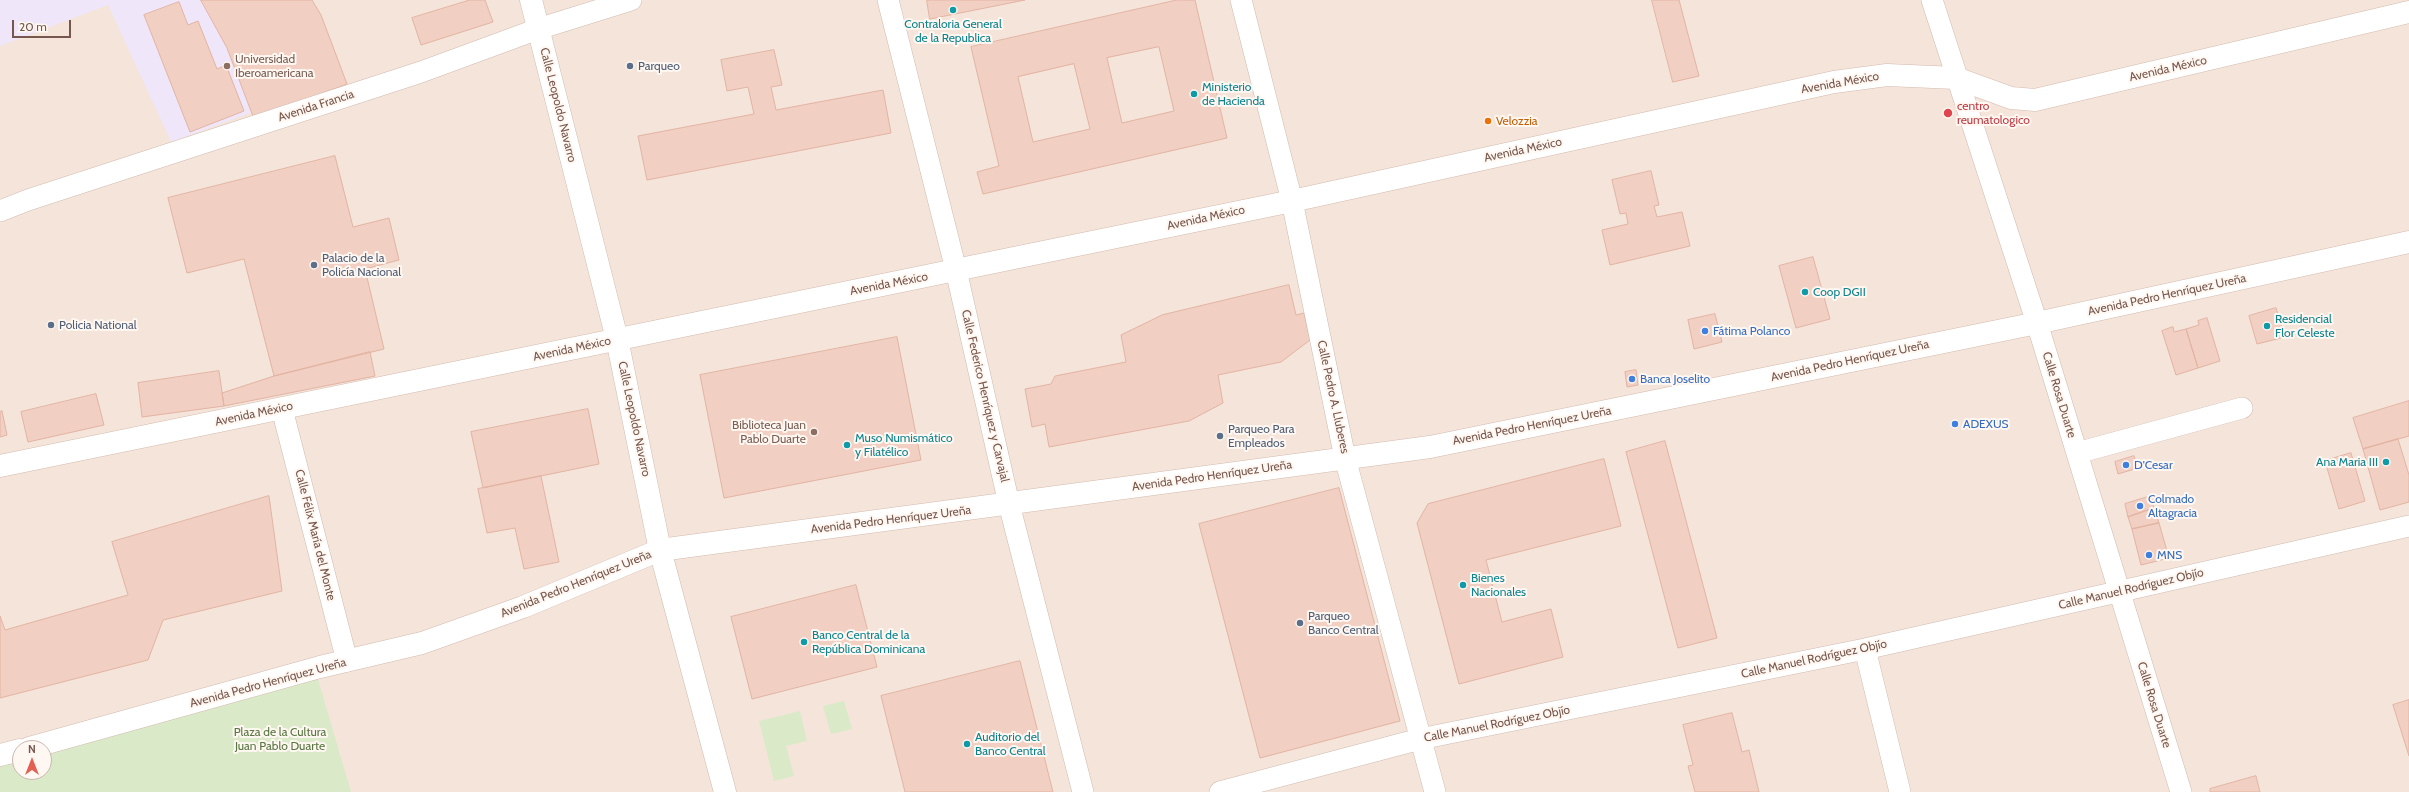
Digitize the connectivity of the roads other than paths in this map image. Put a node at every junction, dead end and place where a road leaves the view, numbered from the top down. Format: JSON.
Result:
{"nodes":[{"id":1,"x":531,"y":0,"type":"edge"},
{"id":2,"x":631,"y":0,"type":"edge"},
{"id":3,"x":888,"y":0,"type":"edge"},
{"id":4,"x":1241,"y":0,"type":"edge"},
{"id":5,"x":1932,"y":0,"type":"edge"},
{"id":6,"x":2409,"y":12,"type":"edge"},
{"id":7,"x":538,"y":30,"type":"junction"},
{"id":8,"x":1956,"y":78,"type":"junction"},
{"id":9,"x":1292,"y":201,"type":"junction"},
{"id":10,"x":0,"y":211,"type":"edge"},
{"id":11,"x":2409,"y":242,"type":"edge"},
{"id":12,"x":956,"y":270,"type":"junction"},
{"id":13,"x":2037,"y":323,"type":"junction"},
{"id":14,"x":617,"y":339,"type":"junction"},
{"id":15,"x":2242,"y":408,"type":"dead end"},
{"id":16,"x":282,"y":409,"type":"junction"},
{"id":17,"x":2077,"y":452,"type":"junction"},
{"id":18,"x":1346,"y":458,"type":"junction"},
{"id":19,"x":0,"y":466,"type":"edge"},
{"id":20,"x":1009,"y":504,"type":"junction"},
{"id":21,"x":2409,"y":526,"type":"edge"},
{"id":22,"x":660,"y":550,"type":"junction"},
{"id":23,"x":2119,"y":592,"type":"junction"},
{"id":24,"x":1865,"y":649,"type":"junction"},
{"id":25,"x":347,"y":661,"type":"junction"},
{"id":26,"x":1420,"y":739,"type":"junction"},
{"id":27,"x":52,"y":742,"type":"edge"},
{"id":28,"x":12,"y":752,"type":"edge"},
{"id":29,"x":0,"y":756,"type":"edge"},
{"id":30,"x":725,"y":792,"type":"edge"},
{"id":31,"x":1083,"y":792,"type":"edge"},
{"id":32,"x":1220,"y":792,"type":"edge"},
{"id":33,"x":1435,"y":792,"type":"edge"},
{"id":34,"x":1900,"y":792,"type":"edge"},
{"id":35,"x":2181,"y":792,"type":"edge"}],
"edges":[{"from":1,"to":7,"type":"main road","name":"Calle Leopoldo Navarro"},
{"from":2,"to":7,"type":"street","name":"Avenida Francia"},
{"from":3,"to":12,"type":"street","name":"Calle Federico Henríquez y Carvajal"},
{"from":4,"to":9,"type":"street","name":"Calle Pedro A. Lluberes"},
{"from":5,"to":8,"type":"street","name":"Calle Rosa Duarte"},
{"from":6,"to":8,"type":"main road","name":"Avenida México"},
{"from":7,"to":10,"type":"street","name":"Avenida Francia"},
{"from":7,"to":14,"type":"main road","name":"Calle Leopoldo Navarro"},
{"from":8,"to":9,"type":"main road","name":"Avenida México"},
{"from":8,"to":13,"type":"street","name":"Calle Rosa Duarte"},
{"from":9,"to":12,"type":"main road","name":"Avenida México"},
{"from":9,"to":18,"type":"street","name":"Calle Pedro A. Lluberes"},
{"from":11,"to":13,"type":"main road","name":"Avenida Pedro Henríquez Ureña"},
{"from":12,"to":14,"type":"main road","name":"Avenida México"},
{"from":12,"to":20,"type":"street","name":"Calle Federico Henríquez y Carvajal"},
{"from":13,"to":17,"type":"street","name":"Calle Rosa Duarte"},
{"from":13,"to":18,"type":"main road","name":"Avenida Pedro Henríquez Ureña"},
{"from":14,"to":16,"type":"main road","name":"Avenida México"},
{"from":14,"to":22,"type":"main road","name":"Calle Leopoldo Navarro"},
{"from":15,"to":17,"type":"street"},
{"from":16,"to":19,"type":"main road","name":"Avenida México"},
{"from":16,"to":25,"type":"street","name":"Calle Félix María del Monte"},
{"from":17,"to":23,"type":"street","name":"Calle Rosa Duarte"},
{"from":18,"to":20,"type":"main road","name":"Avenida Pedro Henríquez Ureña"},
{"from":18,"to":26,"type":"street","name":"Calle Pedro A. Lluberes"},
{"from":20,"to":22,"type":"main road","name":"Avenida Pedro Henríquez Ureña"},
{"from":20,"to":31,"type":"street","name":"Calle Federico Henríquez y Carvajal"},
{"from":21,"to":23,"type":"street","name":"Calle Manuel Rodríguez Objío"},
{"from":22,"to":25,"type":"main road","name":"Avenida Pedro Henríquez Ureña"},
{"from":22,"to":30,"type":"main road","name":"Calle Leopoldo Navarro"},
{"from":23,"to":24,"type":"street","name":"Calle Manuel Rodríguez Objío"},
{"from":23,"to":35,"type":"street","name":"Calle Rosa Duarte"},
{"from":24,"to":26,"type":"street","name":"Calle Manuel Rodríguez Objío"},
{"from":24,"to":34,"type":"street"},
{"from":25,"to":27,"type":"main road","name":"Avenida Pedro Henríquez Ureña"},
{"from":26,"to":32,"type":"street","name":"Calle Manuel Rodríguez Objío"},
{"from":26,"to":33,"type":"street","name":"Calle Pedro A. Lluberes"},
{"from":28,"to":29,"type":"main road"}]}
